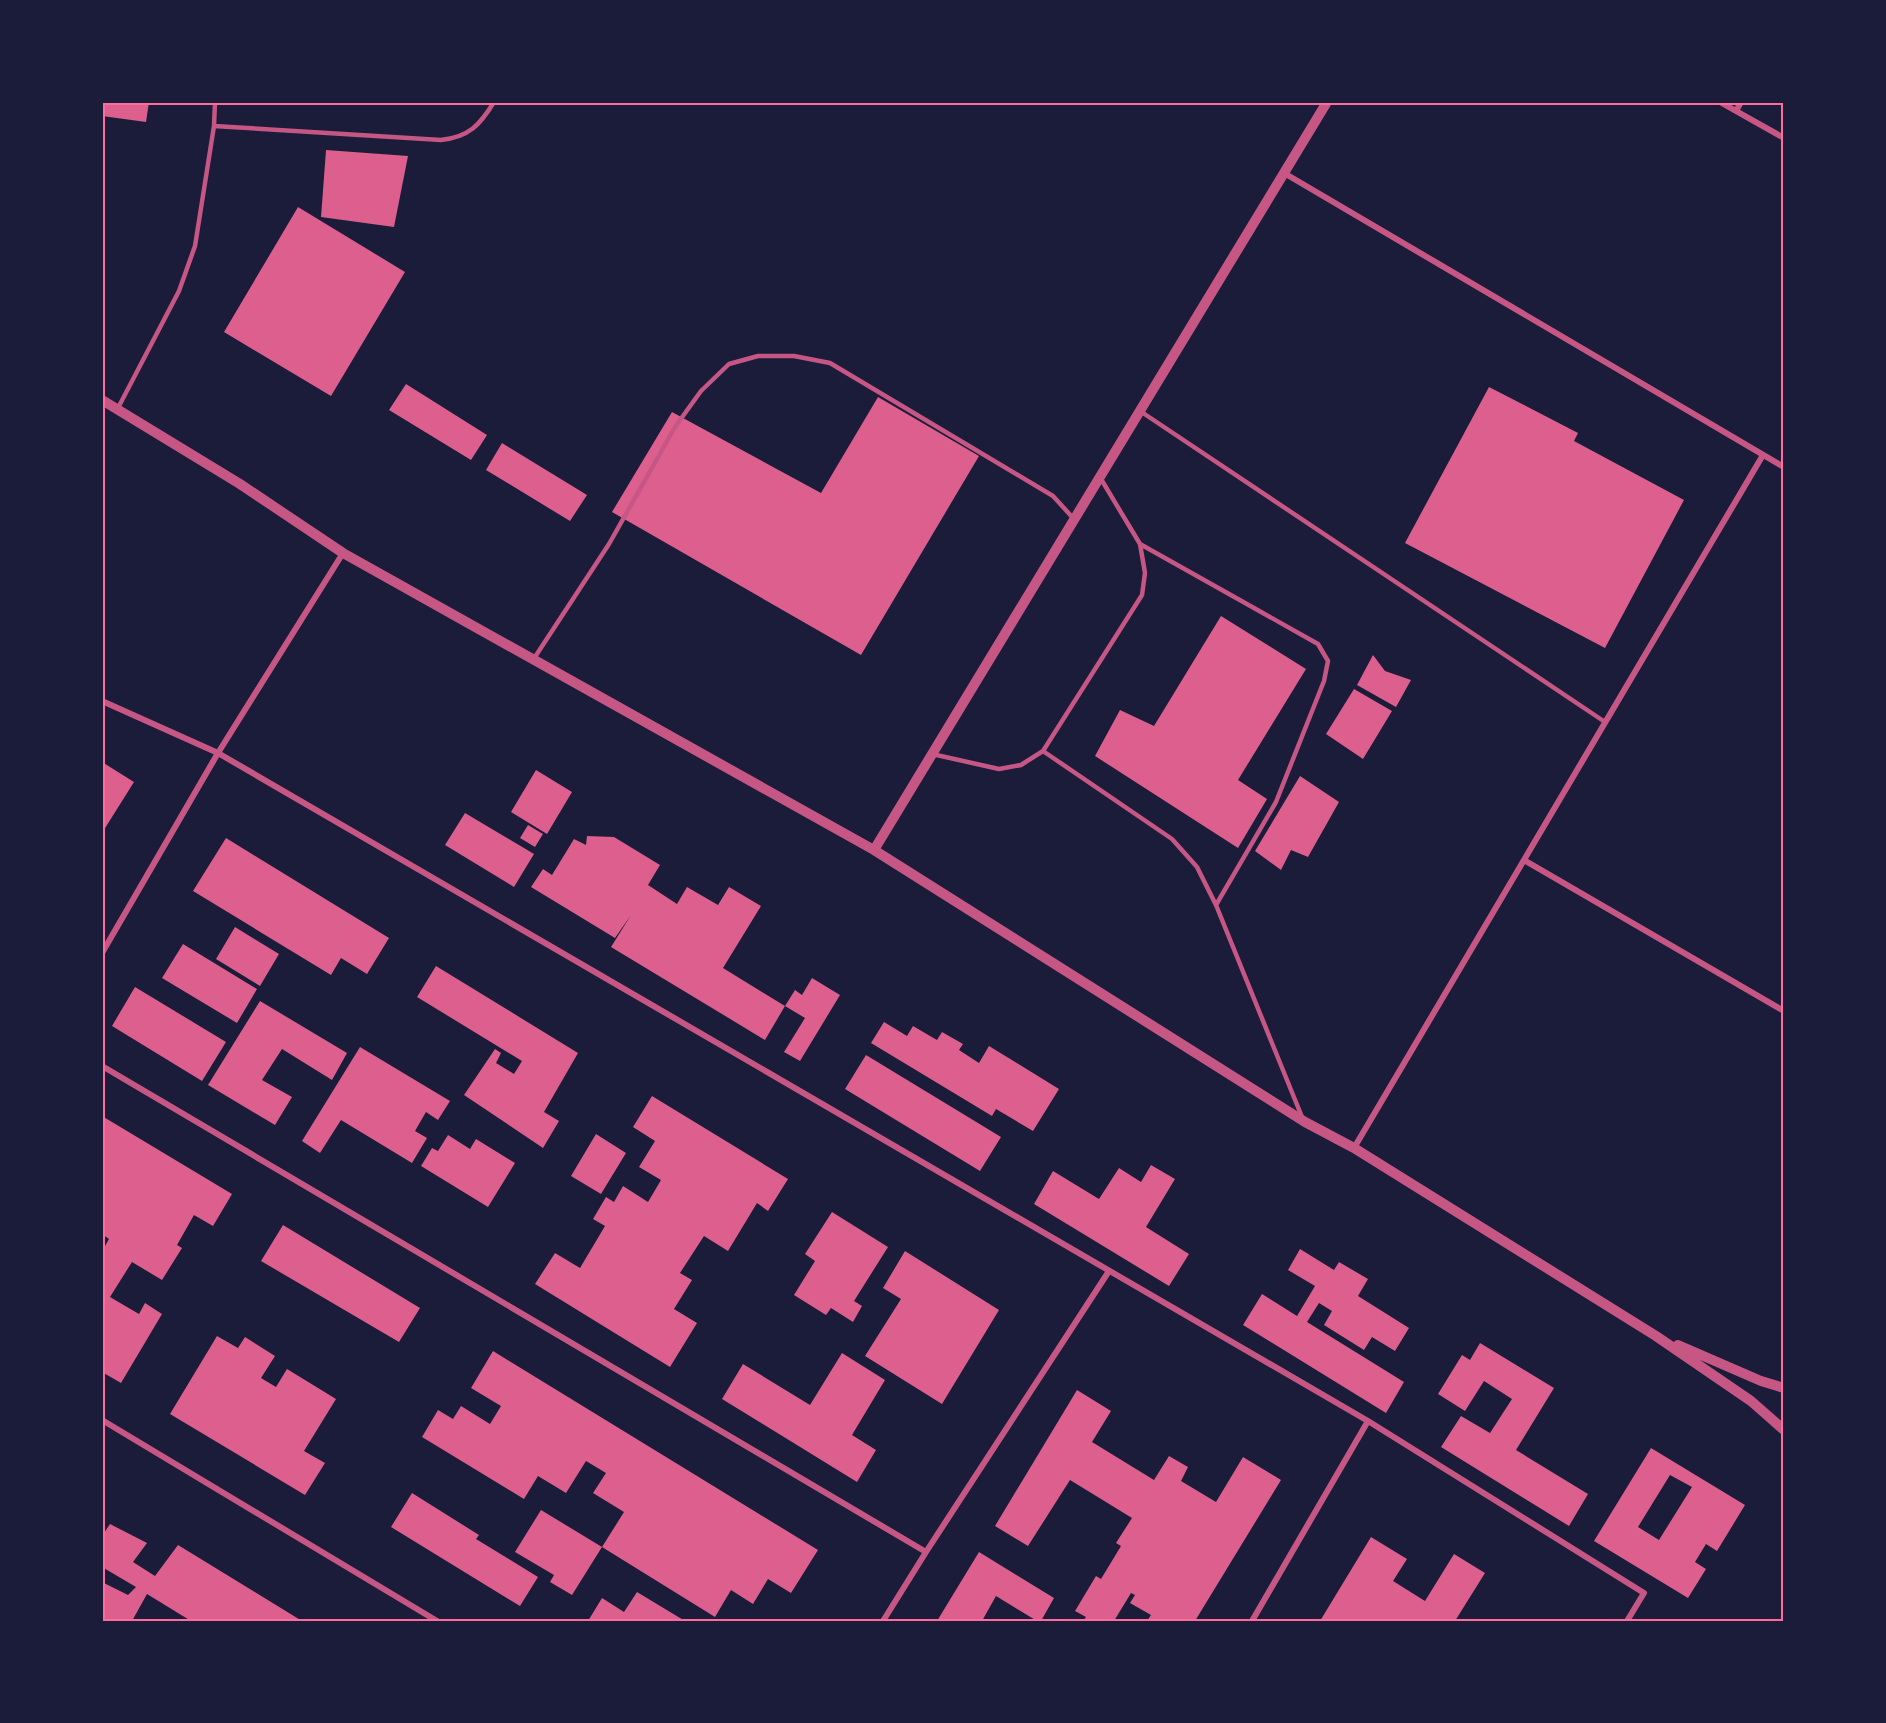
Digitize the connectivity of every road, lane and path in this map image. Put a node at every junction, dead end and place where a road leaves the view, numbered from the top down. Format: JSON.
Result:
{"nodes":[{"id":1,"x":215,"y":102,"type":"edge"},
{"id":2,"x":494,"y":102,"type":"edge"},
{"id":3,"x":1327,"y":102,"type":"edge"},
{"id":4,"x":1720,"y":102,"type":"edge"},
{"id":5,"x":1741,"y":102,"type":"edge"},
{"id":6,"x":1736,"y":111,"type":"junction"},
{"id":7,"x":214,"y":126,"type":"junction"},
{"id":8,"x":1784,"y":138,"type":"edge"},
{"id":9,"x":1284,"y":173,"type":"junction"},
{"id":10,"x":102,"y":400,"type":"edge"},
{"id":11,"x":118,"y":408,"type":"junction"},
{"id":12,"x":1140,"y":411,"type":"junction"},
{"id":13,"x":1763,"y":454,"type":"junction"},
{"id":14,"x":1784,"y":467,"type":"edge"},
{"id":15,"x":1100,"y":477,"type":"junction"},
{"id":16,"x":1074,"y":519,"type":"junction"},
{"id":17,"x":1140,"y":544,"type":"junction"},
{"id":18,"x":343,"y":554,"type":"junction"},
{"id":19,"x":532,"y":660,"type":"junction"},
{"id":20,"x":102,"y":701,"type":"edge"},
{"id":21,"x":1605,"y":722,"type":"junction"},
{"id":22,"x":1043,"y":751,"type":"junction"},
{"id":23,"x":218,"y":753,"type":"junction"},
{"id":24,"x":932,"y":754,"type":"junction"},
{"id":25,"x":874,"y":850,"type":"junction"},
{"id":26,"x":1524,"y":860,"type":"junction"},
{"id":27,"x":1216,"y":905,"type":"junction"},
{"id":28,"x":102,"y":953,"type":"edge"},
{"id":29,"x":1784,"y":1011,"type":"edge"},
{"id":30,"x":102,"y":1066,"type":"edge"},
{"id":31,"x":1305,"y":1122,"type":"junction"},
{"id":32,"x":1354,"y":1148,"type":"junction"},
{"id":33,"x":1109,"y":1271,"type":"junction"},
{"id":34,"x":1656,"y":1336,"type":"junction"},
{"id":35,"x":1784,"y":1389,"type":"edge"},
{"id":36,"x":102,"y":1420,"type":"edge"},
{"id":37,"x":1368,"y":1421,"type":"junction"},
{"id":38,"x":1784,"y":1430,"type":"edge"},
{"id":39,"x":926,"y":1552,"type":"junction"},
{"id":40,"x":437,"y":1621,"type":"edge"},
{"id":41,"x":883,"y":1621,"type":"edge"},
{"id":42,"x":1252,"y":1621,"type":"edge"},
{"id":43,"x":1628,"y":1621,"type":"edge"}],
"edges":[{"from":1,"to":7,"type":"lane"},
{"from":2,"to":7,"type":"lane"},
{"from":3,"to":9,"type":"street"},
{"from":4,"to":6,"type":"street"},
{"from":5,"to":6,"type":"street"},
{"from":6,"to":8,"type":"street"},
{"from":7,"to":11,"type":"lane"},
{"from":9,"to":12,"type":"street"},
{"from":9,"to":13,"type":"street"},
{"from":10,"to":11,"type":"street"},
{"from":11,"to":18,"type":"street"},
{"from":12,"to":15,"type":"street"},
{"from":12,"to":21,"type":"lane"},
{"from":13,"to":14,"type":"street"},
{"from":13,"to":21,"type":"street"},
{"from":15,"to":16,"type":"street"},
{"from":15,"to":17,"type":"lane"},
{"from":16,"to":19,"type":"lane"},
{"from":16,"to":24,"type":"street"},
{"from":17,"to":22,"type":"lane"},
{"from":17,"to":27,"type":"lane"},
{"from":18,"to":19,"type":"street"},
{"from":18,"to":23,"type":"street"},
{"from":19,"to":25,"type":"street"},
{"from":20,"to":23,"type":"street"},
{"from":21,"to":26,"type":"street"},
{"from":22,"to":24,"type":"lane"},
{"from":22,"to":27,"type":"lane"},
{"from":23,"to":28,"type":"street"},
{"from":23,"to":33,"type":"street"},
{"from":24,"to":25,"type":"street"},
{"from":25,"to":31,"type":"street"},
{"from":26,"to":29,"type":"street"},
{"from":26,"to":32,"type":"street"},
{"from":27,"to":31,"type":"lane"},
{"from":30,"to":39,"type":"street"},
{"from":31,"to":32,"type":"street"},
{"from":32,"to":34,"type":"street"},
{"from":33,"to":37,"type":"street"},
{"from":33,"to":39,"type":"street"},
{"from":34,"to":35,"type":"street"},
{"from":34,"to":38,"type":"street"},
{"from":36,"to":40,"type":"street"},
{"from":37,"to":42,"type":"street"},
{"from":37,"to":43,"type":"street"},
{"from":39,"to":41,"type":"street"}]}
